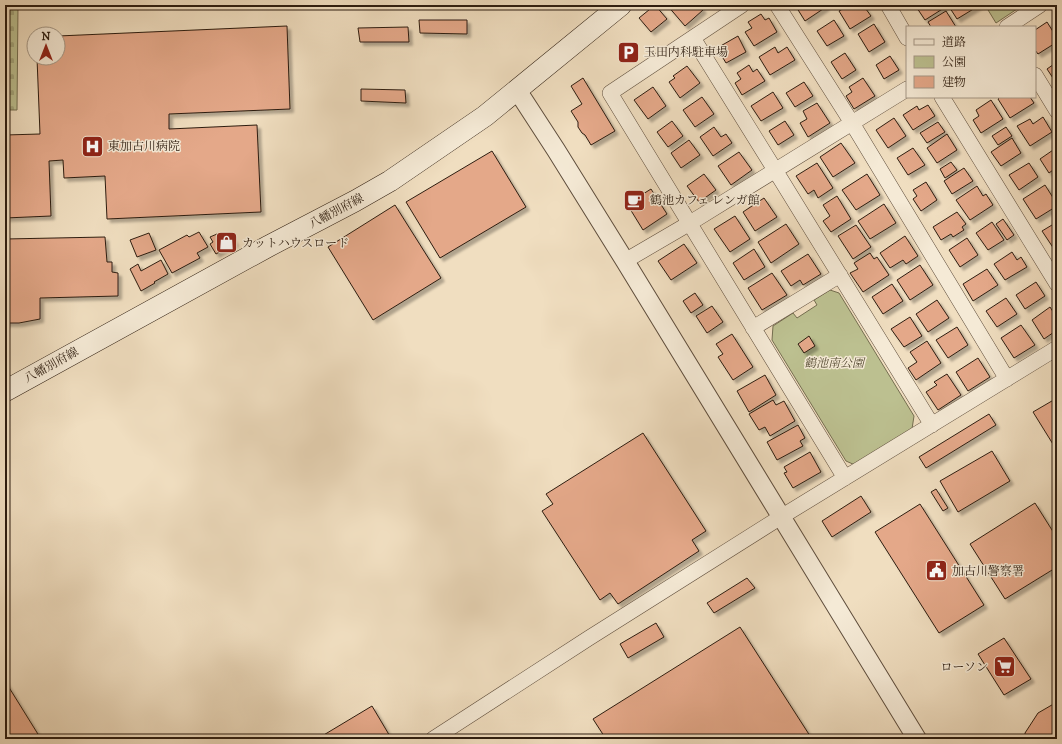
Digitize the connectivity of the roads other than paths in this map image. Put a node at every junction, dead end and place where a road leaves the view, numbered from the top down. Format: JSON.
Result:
{"nodes":[{"id":1,"x":621,"y":5,"type":"edge"},
{"id":2,"x":742,"y":5,"type":"edge"},
{"id":3,"x":777,"y":5,"type":"edge"},
{"id":4,"x":888,"y":5,"type":"edge"},
{"id":5,"x":1040,"y":5,"type":"edge"},
{"id":6,"x":1008,"y":26,"type":"edge"},
{"id":7,"x":906,"y":36,"type":"edge"},
{"id":8,"x":693,"y":38,"type":"junction"},
{"id":9,"x":1036,"y":77,"type":"edge"},
{"id":10,"x":517,"y":90,"type":"junction"},
{"id":11,"x":906,"y":90,"type":"edge"},
{"id":12,"x":943,"y":98,"type":"edge"},
{"id":13,"x":1057,"y":111,"type":"edge"},
{"id":14,"x":852,"y":123,"type":"junction"},
{"id":15,"x":775,"y":170,"type":"junction"},
{"id":16,"x":690,"y":224,"type":"junction"},
{"id":17,"x":625,"y":261,"type":"junction"},
{"id":18,"x":840,"y":275,"type":"junction"},
{"id":19,"x":1057,"y":284,"type":"edge"},
{"id":20,"x":753,"y":328,"type":"junction"},
{"id":21,"x":1057,"y":348,"type":"edge"},
{"id":22,"x":1007,"y":379,"type":"junction"},
{"id":23,"x":5,"y":391,"type":"edge"},
{"id":24,"x":932,"y":425,"type":"junction"},
{"id":25,"x":845,"y":478,"type":"junction"},
{"id":26,"x":781,"y":517,"type":"junction"},
{"id":27,"x":433,"y":739,"type":"edge"},
{"id":28,"x":917,"y":739,"type":"edge"}],
"edges":[{"from":1,"to":10,"type":"main road","name":"八幡別府線"},
{"from":2,"to":8,"type":"street"},
{"from":3,"to":14,"type":"street"},
{"from":4,"to":7,"type":"street"},
{"from":5,"to":6,"type":"street"},
{"from":8,"to":15,"type":"street"},
{"from":8,"to":16,"type":"street"},
{"from":9,"to":13,"type":"street"},
{"from":10,"to":17,"type":"street"},
{"from":10,"to":23,"type":"main road","name":"八幡別府線"},
{"from":11,"to":14,"type":"street"},
{"from":12,"to":19,"type":"street"},
{"from":14,"to":15,"type":"street"},
{"from":14,"to":22,"type":"street"},
{"from":15,"to":16,"type":"street"},
{"from":15,"to":18,"type":"street"},
{"from":16,"to":17,"type":"street"},
{"from":16,"to":20,"type":"street"},
{"from":17,"to":26,"type":"street"},
{"from":18,"to":20,"type":"street"},
{"from":18,"to":24,"type":"street"},
{"from":20,"to":25,"type":"street"},
{"from":21,"to":22,"type":"street"},
{"from":22,"to":24,"type":"street"},
{"from":24,"to":25,"type":"street"},
{"from":25,"to":26,"type":"street"},
{"from":26,"to":27,"type":"street"},
{"from":26,"to":28,"type":"street"}]}
